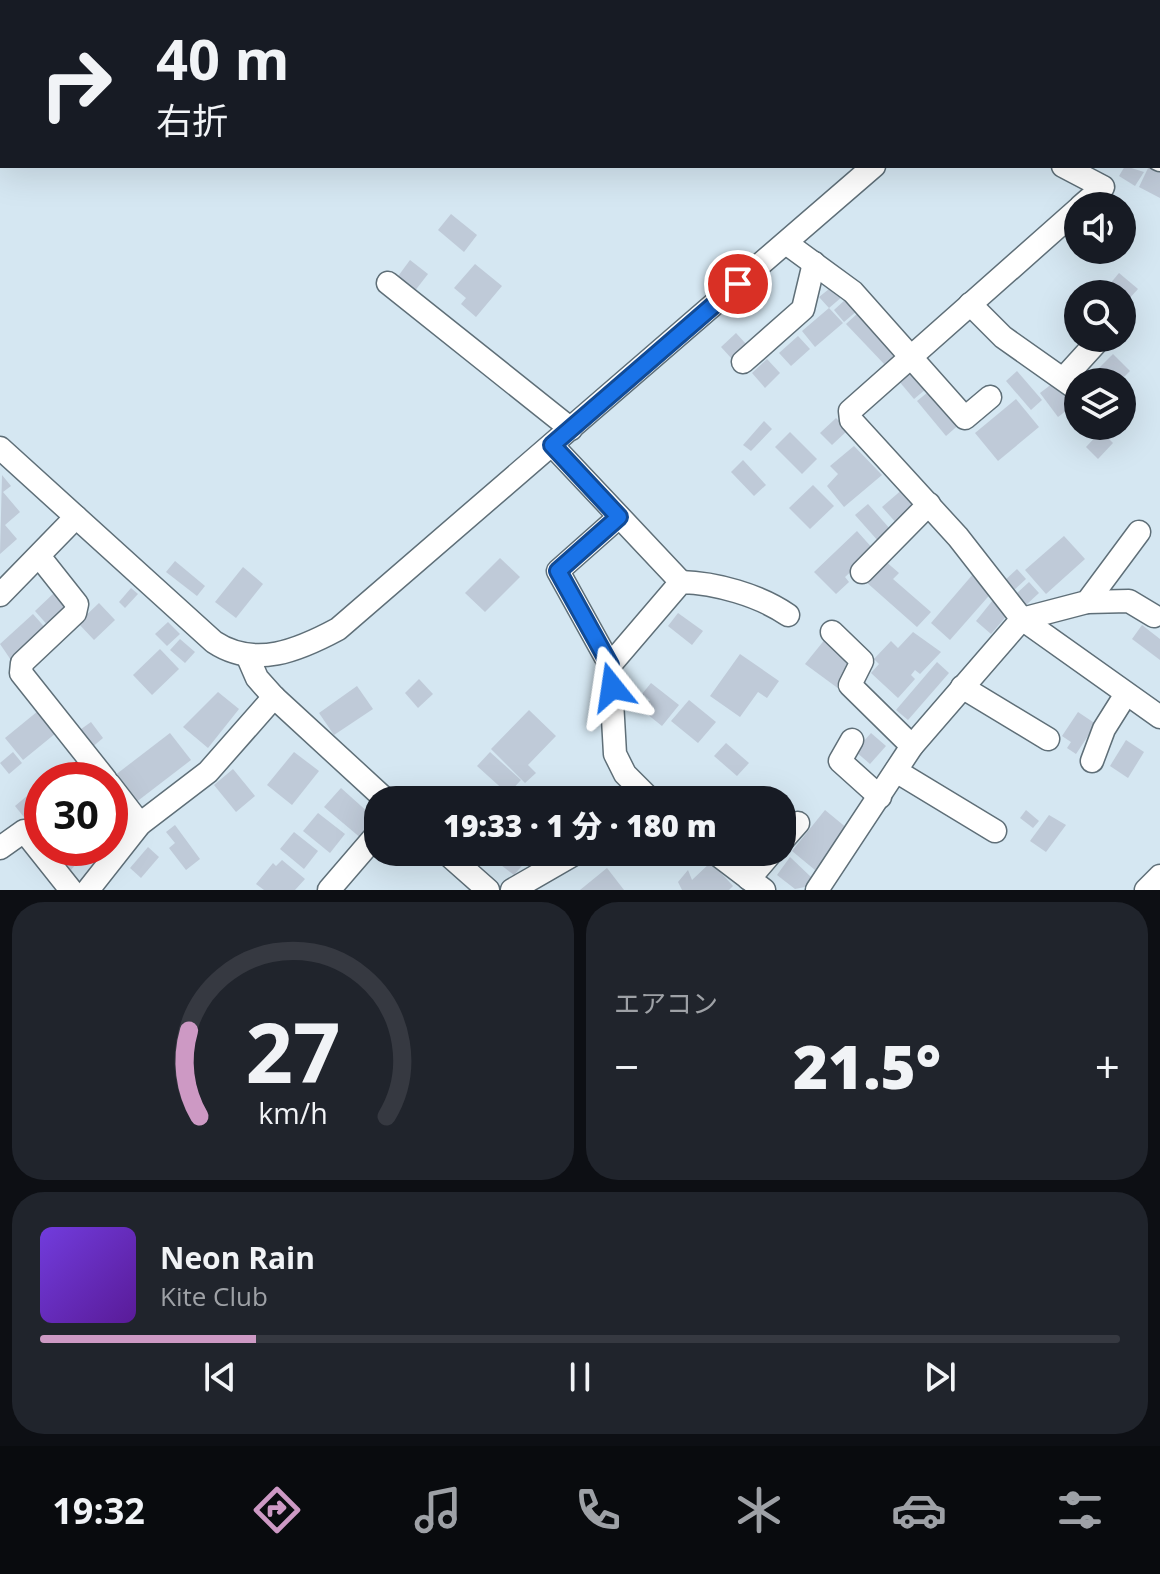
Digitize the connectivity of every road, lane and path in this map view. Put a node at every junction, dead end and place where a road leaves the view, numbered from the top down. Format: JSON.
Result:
{"nodes":[{"id":1,"x":872,"y":168,"type":"edge"},
{"id":2,"x":1079,"y":168,"type":"edge"},
{"id":3,"x":1097,"y":192,"type":"edge"},
{"id":4,"x":1064,"y":221,"type":"edge"},
{"id":5,"x":786,"y":243,"type":"junction"},
{"id":6,"x":814,"y":263,"type":"junction"},
{"id":7,"x":388,"y":283,"type":"dead end"},
{"id":8,"x":970,"y":304,"type":"junction"},
{"id":9,"x":913,"y":355,"type":"junction"},
{"id":10,"x":743,"y":362,"type":"dead end"},
{"id":11,"x":1064,"y":379,"type":"edge"},
{"id":12,"x":990,"y":397,"type":"dead end"},
{"id":13,"x":571,"y":429,"type":"junction"},
{"id":14,"x":552,"y":445,"type":"junction"},
{"id":15,"x":0,"y":448,"type":"edge"},
{"id":16,"x":929,"y":504,"type":"junction"},
{"id":17,"x":76,"y":517,"type":"junction"},
{"id":18,"x":619,"y":517,"type":"junction"},
{"id":19,"x":1139,"y":532,"type":"dead end"},
{"id":20,"x":39,"y":556,"type":"junction"},
{"id":21,"x":862,"y":572,"type":"dead end"},
{"id":22,"x":681,"y":582,"type":"junction"},
{"id":23,"x":0,"y":595,"type":"edge"},
{"id":24,"x":1087,"y":602,"type":"junction"},
{"id":25,"x":788,"y":615,"type":"dead end"},
{"id":26,"x":1154,"y":616,"type":"dead end"},
{"id":27,"x":1022,"y":619,"type":"junction"},
{"id":28,"x":832,"y":632,"type":"dead end"},
{"id":29,"x":247,"y":655,"type":"junction"},
{"id":30,"x":610,"y":665,"type":"junction"},
{"id":31,"x":962,"y":687,"type":"junction"},
{"id":32,"x":1126,"y":694,"type":"junction"},
{"id":33,"x":274,"y":697,"type":"junction"},
{"id":34,"x":1160,"y":717,"type":"edge"},
{"id":35,"x":1048,"y":739,"type":"dead end"},
{"id":36,"x":852,"y":740,"type":"dead end"},
{"id":37,"x":912,"y":746,"type":"junction"},
{"id":38,"x":1092,"y":761,"type":"dead end"},
{"id":39,"x":92,"y":762,"type":"edge"},
{"id":40,"x":896,"y":771,"type":"junction"},
{"id":41,"x":371,"y":786,"type":"edge"},
{"id":42,"x":637,"y":786,"type":"edge"},
{"id":43,"x":880,"y":797,"type":"junction"},
{"id":44,"x":128,"y":808,"type":"edge"},
{"id":45,"x":798,"y":823,"type":"dead end"},
{"id":46,"x":140,"y":824,"type":"junction"},
{"id":47,"x":796,"y":825,"type":"edge"},
{"id":48,"x":995,"y":831,"type":"dead end"},
{"id":49,"x":0,"y":848,"type":"edge"},
{"id":50,"x":364,"y":849,"type":"edge"},
{"id":51,"x":461,"y":866,"type":"edge"},
{"id":52,"x":554,"y":866,"type":"edge"},
{"id":53,"x":732,"y":866,"type":"edge"},
{"id":54,"x":765,"y":866,"type":"edge"},
{"id":55,"x":1160,"y":876,"type":"edge"},
{"id":56,"x":756,"y":884,"type":"edge"},
{"id":57,"x":71,"y":890,"type":"edge"},
{"id":58,"x":88,"y":890,"type":"edge"},
{"id":59,"x":329,"y":890,"type":"edge"},
{"id":60,"x":488,"y":890,"type":"edge"},
{"id":61,"x":512,"y":890,"type":"edge"},
{"id":62,"x":817,"y":890,"type":"edge"},
{"id":63,"x":1146,"y":890,"type":"edge"}],
"edges":[{"from":1,"to":5,"type":"street"},
{"from":2,"to":3,"type":"street"},
{"from":4,"to":8,"type":"street"},
{"from":5,"to":6,"type":"street"},
{"from":5,"to":13,"type":"street"},
{"from":6,"to":9,"type":"street"},
{"from":6,"to":10,"type":"street"},
{"from":7,"to":13,"type":"street"},
{"from":8,"to":9,"type":"street"},
{"from":8,"to":11,"type":"street"},
{"from":9,"to":12,"type":"street"},
{"from":9,"to":16,"type":"street"},
{"from":13,"to":14,"type":"street"},
{"from":14,"to":18,"type":"street"},
{"from":14,"to":29,"type":"street"},
{"from":15,"to":17,"type":"street"},
{"from":16,"to":21,"type":"street"},
{"from":16,"to":27,"type":"street"},
{"from":17,"to":20,"type":"street"},
{"from":17,"to":29,"type":"street"},
{"from":18,"to":22,"type":"street"},
{"from":18,"to":30,"type":"street"},
{"from":19,"to":24,"type":"street"},
{"from":20,"to":23,"type":"street"},
{"from":20,"to":39,"type":"street"},
{"from":22,"to":25,"type":"street"},
{"from":22,"to":30,"type":"street"},
{"from":24,"to":26,"type":"street"},
{"from":24,"to":27,"type":"street"},
{"from":27,"to":31,"type":"street"},
{"from":27,"to":32,"type":"street"},
{"from":28,"to":37,"type":"street"},
{"from":29,"to":33,"type":"street"},
{"from":30,"to":42,"type":"street"},
{"from":31,"to":35,"type":"street"},
{"from":31,"to":37,"type":"street"},
{"from":32,"to":34,"type":"street"},
{"from":32,"to":38,"type":"street"},
{"from":33,"to":41,"type":"street"},
{"from":33,"to":46,"type":"street"},
{"from":36,"to":43,"type":"street"},
{"from":37,"to":40,"type":"street"},
{"from":40,"to":43,"type":"street"},
{"from":40,"to":48,"type":"street"},
{"from":43,"to":62,"type":"street"},
{"from":44,"to":46,"type":"street"},
{"from":45,"to":47,"type":"street"},
{"from":46,"to":58,"type":"street"},
{"from":49,"to":57,"type":"street"},
{"from":50,"to":59,"type":"street"},
{"from":51,"to":60,"type":"street"},
{"from":52,"to":61,"type":"street"},
{"from":53,"to":56,"type":"street"},
{"from":54,"to":56,"type":"street"},
{"from":55,"to":63,"type":"street"}]}
